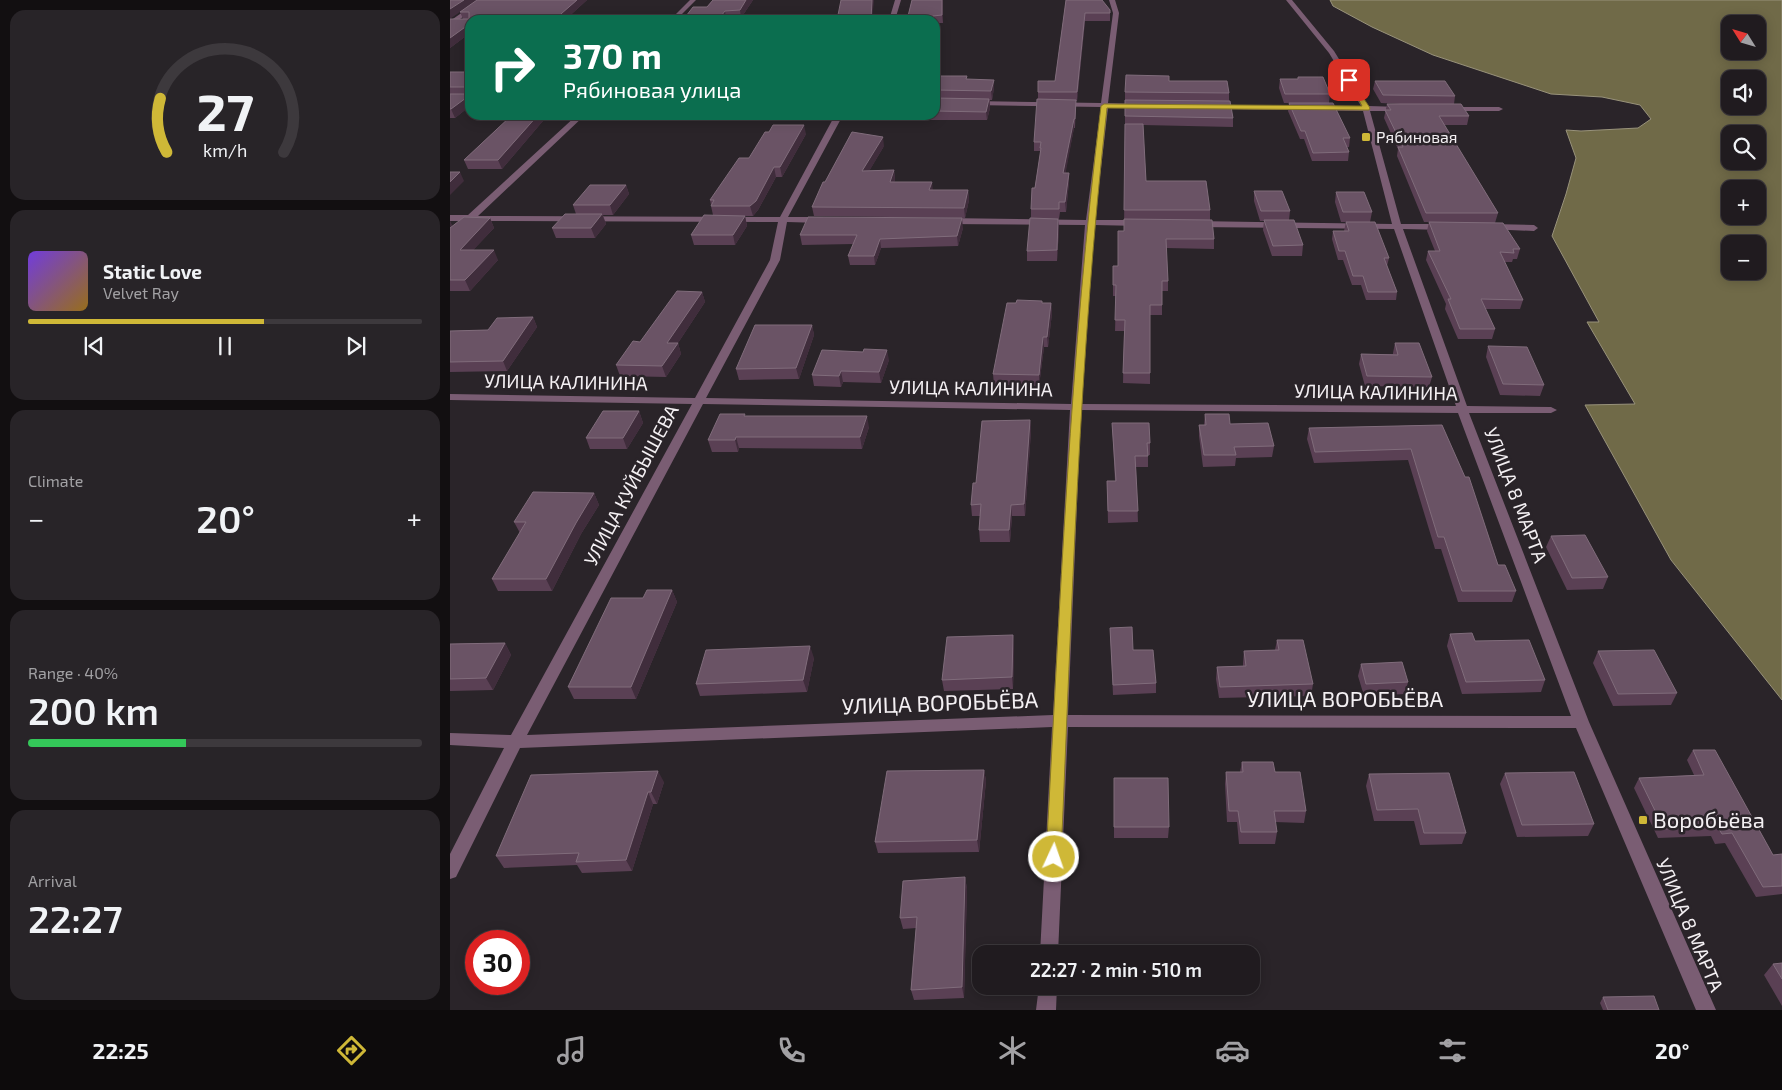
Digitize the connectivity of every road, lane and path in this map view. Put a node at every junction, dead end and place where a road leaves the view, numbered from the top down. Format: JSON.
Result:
{"nodes":[{"id":1,"x":484,"y":0,"type":"edge"},
{"id":2,"x":693,"y":0,"type":"edge"},
{"id":3,"x":898,"y":0,"type":"edge"},
{"id":4,"x":1112,"y":0,"type":"edge"},
{"id":5,"x":1289,"y":0,"type":"edge"},
{"id":6,"x":678,"y":15,"type":"edge"},
{"id":7,"x":894,"y":15,"type":"edge"},
{"id":8,"x":450,"y":24,"type":"edge"},
{"id":9,"x":965,"y":103,"type":"edge"},
{"id":10,"x":1104,"y":106,"type":"junction"},
{"id":11,"x":1153,"y":106,"type":"edge"},
{"id":12,"x":1211,"y":107,"type":"edge"},
{"id":13,"x":1366,"y":108,"type":"junction"},
{"id":14,"x":1414,"y":109,"type":"edge"},
{"id":15,"x":1442,"y":109,"type":"edge"},
{"id":16,"x":1499,"y":109,"type":"dead end"},
{"id":17,"x":577,"y":120,"type":"edge"},
{"id":18,"x":835,"y":120,"type":"edge"},
{"id":19,"x":450,"y":218,"type":"edge"},
{"id":20,"x":469,"y":218,"type":"junction"},
{"id":21,"x":783,"y":219,"type":"junction"},
{"id":22,"x":832,"y":220,"type":"edge"},
{"id":23,"x":932,"y":221,"type":"edge"},
{"id":24,"x":1090,"y":223,"type":"junction"},
{"id":25,"x":1150,"y":223,"type":"edge"},
{"id":26,"x":1189,"y":224,"type":"edge"},
{"id":27,"x":1397,"y":226,"type":"junction"},
{"id":28,"x":1456,"y":227,"type":"edge"},
{"id":29,"x":1476,"y":227,"type":"edge"},
{"id":30,"x":1534,"y":228,"type":"dead end"},
{"id":31,"x":450,"y":237,"type":"edge"},
{"id":32,"x":450,"y":397,"type":"edge"},
{"id":33,"x":697,"y":402,"type":"junction"},
{"id":34,"x":1076,"y":407,"type":"junction"},
{"id":35,"x":1463,"y":410,"type":"junction"},
{"id":36,"x":1551,"y":410,"type":"dead end"},
{"id":37,"x":1060,"y":721,"type":"junction"},
{"id":38,"x":1581,"y":722,"type":"junction"},
{"id":39,"x":450,"y":739,"type":"edge"},
{"id":40,"x":516,"y":742,"type":"junction"},
{"id":41,"x":450,"y":871,"type":"edge"},
{"id":42,"x":1049,"y":945,"type":"edge"},
{"id":43,"x":1047,"y":995,"type":"edge"},
{"id":44,"x":1046,"y":1010,"type":"edge"},
{"id":45,"x":1706,"y":1010,"type":"edge"}],
"edges":[{"from":1,"to":8,"type":"street"},
{"from":2,"to":6,"type":"street"},
{"from":3,"to":7,"type":"street"},
{"from":4,"to":10,"type":"street"},
{"from":5,"to":13,"type":"street","name":"УЛИЦА 8 МАРТА"},
{"from":9,"to":10,"type":"street"},
{"from":10,"to":11,"type":"street"},
{"from":10,"to":24,"type":"street"},
{"from":12,"to":13,"type":"street"},
{"from":13,"to":14,"type":"street"},
{"from":13,"to":27,"type":"street","name":"УЛИЦА 8 МАРТА"},
{"from":15,"to":16,"type":"street"},
{"from":17,"to":20,"type":"street"},
{"from":18,"to":21,"type":"street","name":"УЛИЦА КУЙБЫШЕВА"},
{"from":19,"to":20,"type":"street"},
{"from":20,"to":21,"type":"street"},
{"from":20,"to":31,"type":"street"},
{"from":21,"to":22,"type":"street"},
{"from":21,"to":33,"type":"street","name":"УЛИЦА КУЙБЫШЕВА"},
{"from":23,"to":24,"type":"street"},
{"from":24,"to":25,"type":"street"},
{"from":24,"to":34,"type":"street"},
{"from":26,"to":27,"type":"street"},
{"from":27,"to":28,"type":"street"},
{"from":27,"to":35,"type":"street","name":"УЛИЦА 8 МАРТА"},
{"from":29,"to":30,"type":"street"},
{"from":32,"to":33,"type":"street","name":"УЛИЦА КАЛИНИНА"},
{"from":33,"to":34,"type":"street","name":"УЛИЦА КАЛИНИНА"},
{"from":33,"to":40,"type":"street","name":"УЛИЦА КУЙБЫШЕВА"},
{"from":34,"to":35,"type":"street","name":"УЛИЦА КАЛИНИНА"},
{"from":34,"to":37,"type":"street"},
{"from":35,"to":36,"type":"street","name":"УЛИЦА КАЛИНИНА"},
{"from":35,"to":38,"type":"street","name":"УЛИЦА 8 МАРТА"},
{"from":37,"to":38,"type":"street","name":"УЛИЦА ВОРОБЬЁВА"},
{"from":37,"to":40,"type":"street","name":"УЛИЦА ВОРОБЬЁВА"},
{"from":37,"to":42,"type":"street"},
{"from":38,"to":45,"type":"street","name":"УЛИЦА 8 МАРТА"},
{"from":39,"to":40,"type":"street","name":"УЛИЦА ВОРОБЬЁВА"},
{"from":40,"to":41,"type":"street","name":"УЛИЦА КУЙБЫШЕВА"},
{"from":43,"to":44,"type":"street"}]}
